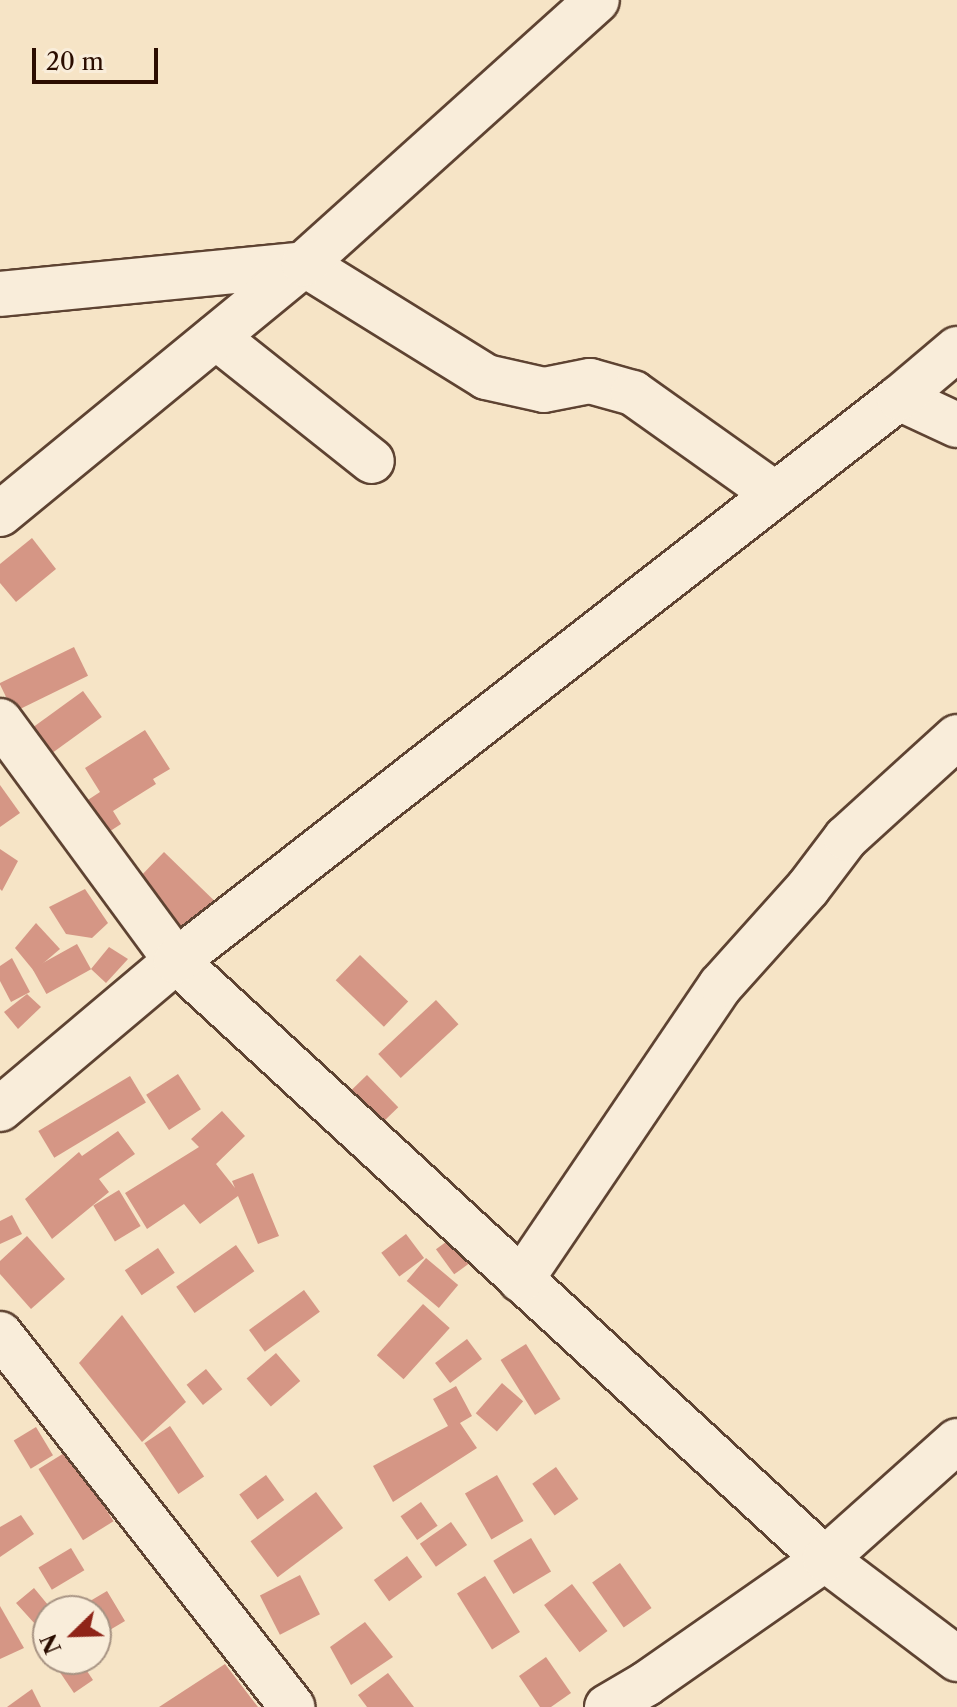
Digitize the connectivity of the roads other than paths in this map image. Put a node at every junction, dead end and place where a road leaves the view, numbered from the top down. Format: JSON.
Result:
{"nodes":[{"id":1,"x":597,"y":0,"type":"edge"},
{"id":2,"x":304,"y":264,"type":"junction"},
{"id":3,"x":0,"y":294,"type":"edge"},
{"id":4,"x":216,"y":337,"type":"junction"},
{"id":5,"x":957,"y":349,"type":"edge"},
{"id":6,"x":899,"y":398,"type":"junction"},
{"id":7,"x":957,"y":425,"type":"edge"},
{"id":8,"x":372,"y":461,"type":"dead end"},
{"id":9,"x":775,"y":494,"type":"junction"},
{"id":10,"x":0,"y":514,"type":"edge"},
{"id":11,"x":0,"y":721,"type":"edge"},
{"id":12,"x":957,"y":737,"type":"edge"},
{"id":13,"x":176,"y":961,"type":"junction"},
{"id":14,"x":0,"y":1109,"type":"edge"},
{"id":15,"x":521,"y":1280,"type":"junction"},
{"id":16,"x":0,"y":1334,"type":"edge"},
{"id":17,"x":957,"y":1441,"type":"edge"},
{"id":18,"x":825,"y":1559,"type":"junction"},
{"id":19,"x":957,"y":1659,"type":"edge"},
{"id":20,"x":292,"y":1707,"type":"edge"},
{"id":21,"x":607,"y":1707,"type":"edge"}],
"edges":[{"from":1,"to":2,"type":"street"},
{"from":2,"to":3,"type":"street"},
{"from":2,"to":4,"type":"street"},
{"from":2,"to":9,"type":"street"},
{"from":4,"to":8,"type":"street"},
{"from":4,"to":10,"type":"street"},
{"from":5,"to":6,"type":"street"},
{"from":6,"to":7,"type":"street"},
{"from":6,"to":9,"type":"street"},
{"from":9,"to":13,"type":"street"},
{"from":11,"to":13,"type":"street"},
{"from":12,"to":15,"type":"street"},
{"from":13,"to":14,"type":"street"},
{"from":13,"to":15,"type":"street"},
{"from":15,"to":18,"type":"street"},
{"from":16,"to":20,"type":"street"},
{"from":17,"to":18,"type":"street"},
{"from":18,"to":19,"type":"street"},
{"from":18,"to":21,"type":"street"}]}
